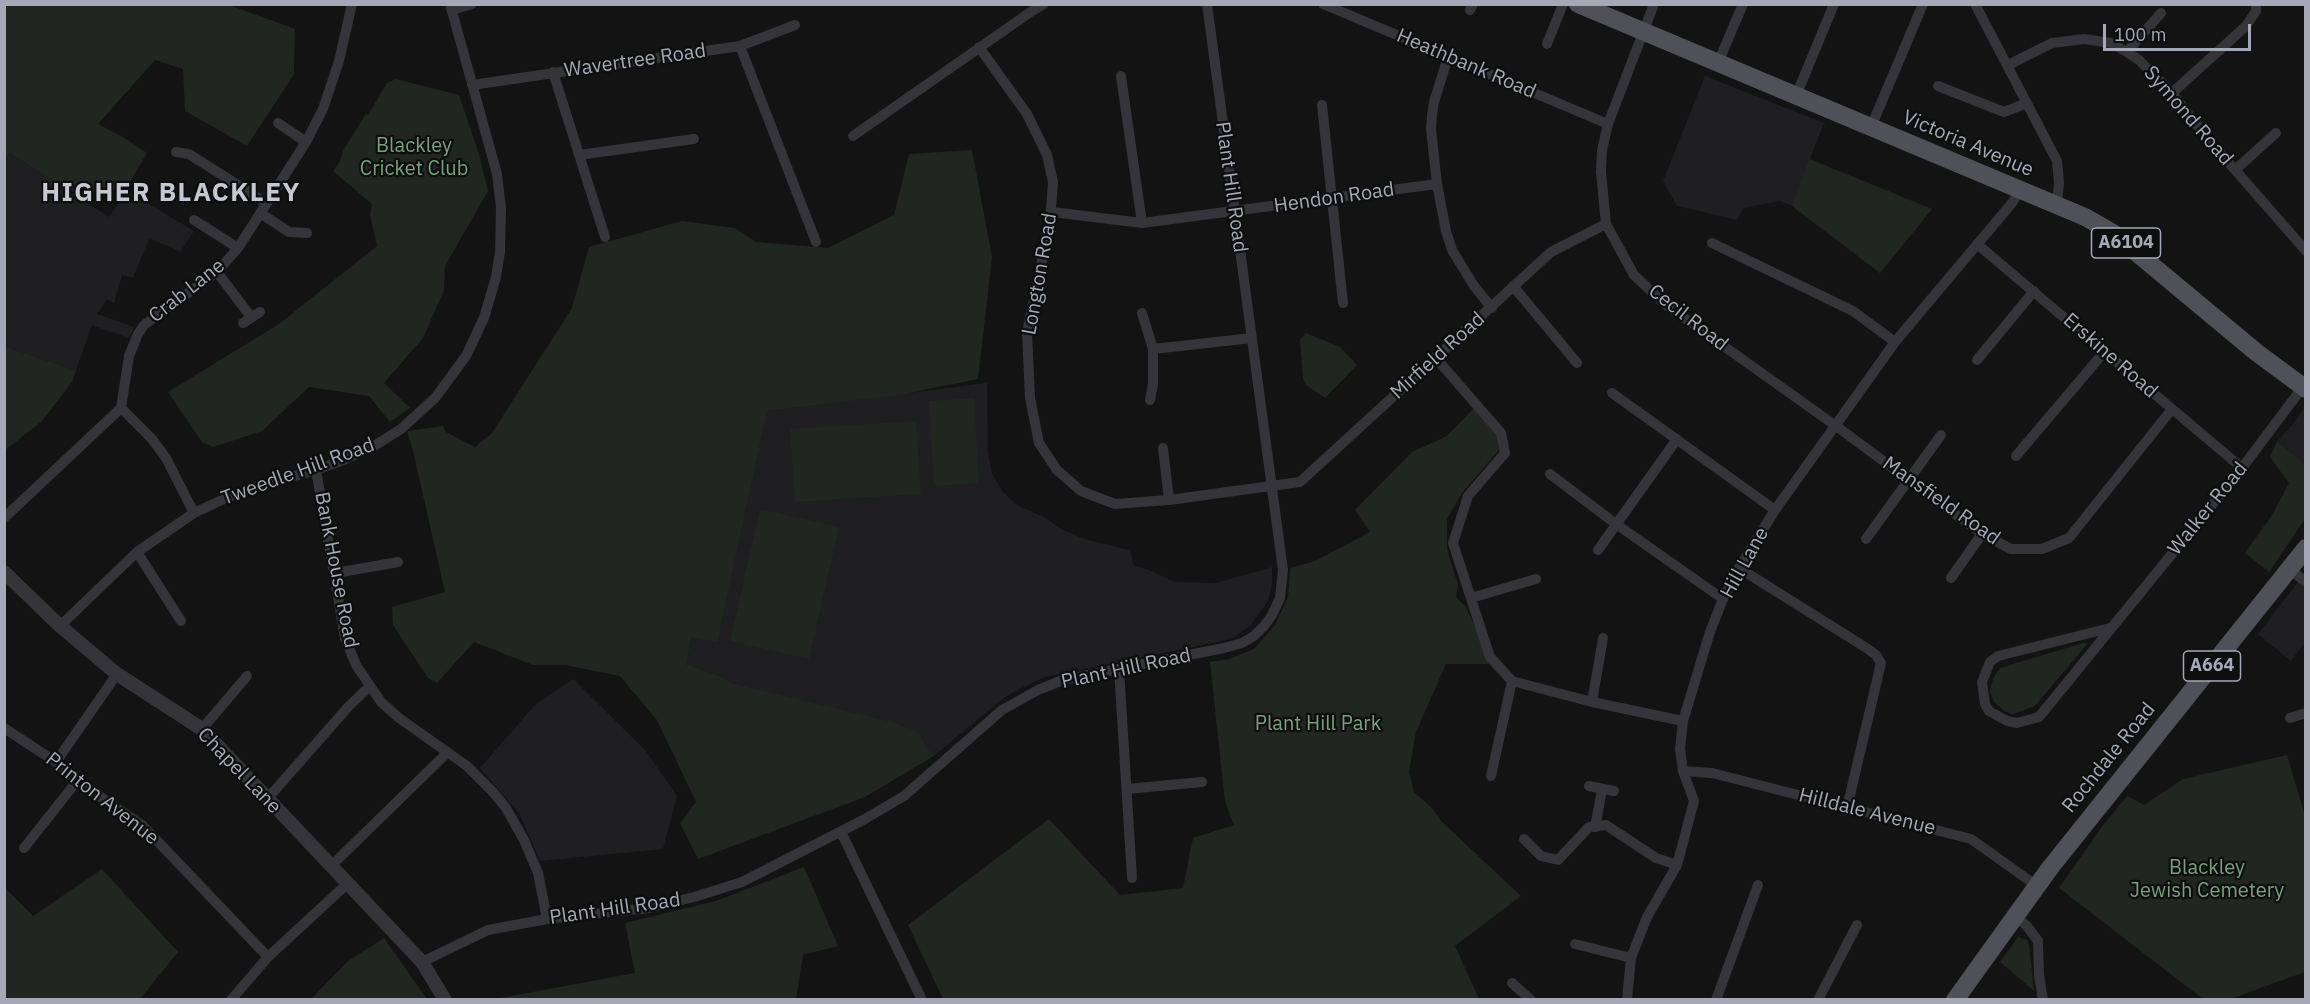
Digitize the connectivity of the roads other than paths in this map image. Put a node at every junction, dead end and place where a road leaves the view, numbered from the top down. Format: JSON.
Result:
{"nodes":[{"id":1,"x":352,"y":4,"type":"edge"},
{"id":2,"x":472,"y":4,"type":"edge"},
{"id":3,"x":1044,"y":4,"type":"edge"},
{"id":4,"x":1207,"y":4,"type":"edge"},
{"id":5,"x":1323,"y":4,"type":"edge"},
{"id":6,"x":1563,"y":4,"type":"edge"},
{"id":7,"x":1578,"y":4,"type":"edge"},
{"id":8,"x":1654,"y":4,"type":"edge"},
{"id":9,"x":1743,"y":4,"type":"edge"},
{"id":10,"x":1834,"y":4,"type":"edge"},
{"id":11,"x":1923,"y":4,"type":"edge"},
{"id":12,"x":1975,"y":4,"type":"edge"},
{"id":13,"x":2256,"y":4,"type":"edge"},
{"id":14,"x":451,"y":7,"type":"edge"},
{"id":15,"x":2161,"y":13,"type":"dead end"},
{"id":16,"x":795,"y":25,"type":"dead end"},
{"id":17,"x":1643,"y":32,"type":"junction"},
{"id":18,"x":1547,"y":44,"type":"dead end"},
{"id":19,"x":740,"y":46,"type":"junction"},
{"id":20,"x":979,"y":47,"type":"junction"},
{"id":21,"x":2127,"y":52,"type":"junction"},
{"id":22,"x":1448,"y":57,"type":"junction"},
{"id":23,"x":1718,"y":63,"type":"junction"},
{"id":24,"x":2008,"y":64,"type":"junction"},
{"id":25,"x":553,"y":72,"type":"junction"},
{"id":26,"x":1121,"y":76,"type":"dead end"},
{"id":27,"x":472,"y":85,"type":"junction"},
{"id":28,"x":1938,"y":86,"type":"dead end"},
{"id":29,"x":2172,"y":93,"type":"junction"},
{"id":30,"x":1796,"y":96,"type":"junction"},
{"id":31,"x":2027,"y":103,"type":"junction"},
{"id":32,"x":1322,"y":105,"type":"dead end"},
{"id":33,"x":278,"y":123,"type":"dead end"},
{"id":34,"x":1608,"y":124,"type":"junction"},
{"id":35,"x":1871,"y":127,"type":"junction"},
{"id":36,"x":2276,"y":133,"type":"dead end"},
{"id":37,"x":853,"y":136,"type":"dead end"},
{"id":38,"x":694,"y":139,"type":"dead end"},
{"id":39,"x":306,"y":142,"type":"junction"},
{"id":40,"x":176,"y":152,"type":"dead end"},
{"id":41,"x":579,"y":155,"type":"junction"},
{"id":42,"x":2235,"y":170,"type":"junction"},
{"id":43,"x":1437,"y":184,"type":"junction"},
{"id":44,"x":2020,"y":190,"type":"junction"},
{"id":45,"x":1333,"y":199,"type":"junction"},
{"id":46,"x":266,"y":203,"type":"junction"},
{"id":47,"x":2057,"y":205,"type":"junction"},
{"id":48,"x":1234,"y":211,"type":"junction"},
{"id":49,"x":1052,"y":212,"type":"junction"},
{"id":50,"x":260,"y":213,"type":"junction"},
{"id":51,"x":194,"y":220,"type":"dead end"},
{"id":52,"x":1142,"y":223,"type":"junction"},
{"id":53,"x":1606,"y":224,"type":"junction"},
{"id":54,"x":307,"y":233,"type":"dead end"},
{"id":55,"x":605,"y":237,"type":"dead end"},
{"id":56,"x":816,"y":242,"type":"dead end"},
{"id":57,"x":1712,"y":243,"type":"dead end"},
{"id":58,"x":1977,"y":244,"type":"junction"},
{"id":59,"x":238,"y":249,"type":"junction"},
{"id":60,"x":2306,"y":251,"type":"edge"},
{"id":61,"x":217,"y":272,"type":"junction"},
{"id":62,"x":1513,"y":286,"type":"junction"},
{"id":63,"x":2034,"y":291,"type":"junction"},
{"id":64,"x":1343,"y":303,"type":"dead end"},
{"id":65,"x":1492,"y":308,"type":"junction"},
{"id":66,"x":1142,"y":313,"type":"dead end"},
{"id":67,"x":251,"y":317,"type":"dead end"},
{"id":68,"x":1252,"y":338,"type":"junction"},
{"id":69,"x":1895,"y":342,"type":"junction"},
{"id":70,"x":1154,"y":350,"type":"junction"},
{"id":71,"x":2104,"y":351,"type":"junction"},
{"id":72,"x":1435,"y":357,"type":"junction"},
{"id":73,"x":1977,"y":360,"type":"dead end"},
{"id":74,"x":1577,"y":363,"type":"dead end"},
{"id":75,"x":2305,"y":389,"type":"edge"},
{"id":76,"x":1612,"y":393,"type":"dead end"},
{"id":77,"x":1150,"y":400,"type":"dead end"},
{"id":78,"x":121,"y":408,"type":"junction"},
{"id":79,"x":2172,"y":409,"type":"junction"},
{"id":80,"x":1836,"y":426,"type":"junction"},
{"id":81,"x":1941,"y":435,"type":"dead end"},
{"id":82,"x":1677,"y":439,"type":"junction"},
{"id":83,"x":1163,"y":448,"type":"dead end"},
{"id":84,"x":2016,"y":456,"type":"dead end"},
{"id":85,"x":2242,"y":468,"type":"junction"},
{"id":86,"x":316,"y":470,"type":"junction"},
{"id":87,"x":1550,"y":474,"type":"dead end"},
{"id":88,"x":1908,"y":481,"type":"junction"},
{"id":89,"x":1271,"y":487,"type":"junction"},
{"id":90,"x":1168,"y":500,"type":"junction"},
{"id":91,"x":1775,"y":510,"type":"junction"},
{"id":92,"x":194,"y":513,"type":"junction"},
{"id":93,"x":4,"y":518,"type":"edge"},
{"id":94,"x":1616,"y":524,"type":"junction"},
{"id":95,"x":1982,"y":534,"type":"junction"},
{"id":96,"x":1866,"y":539,"type":"dead end"},
{"id":97,"x":2306,"y":548,"type":"edge"},
{"id":98,"x":1598,"y":550,"type":"dead end"},
{"id":99,"x":137,"y":552,"type":"junction"},
{"id":100,"x":398,"y":562,"type":"dead end"},
{"id":101,"x":1739,"y":568,"type":"junction"},
{"id":102,"x":2289,"y":569,"type":"junction"},
{"id":103,"x":4,"y":572,"type":"edge"},
{"id":104,"x":336,"y":573,"type":"junction"},
{"id":105,"x":1950,"y":578,"type":"dead end"},
{"id":106,"x":1536,"y":579,"type":"dead end"},
{"id":107,"x":2306,"y":582,"type":"edge"},
{"id":108,"x":1471,"y":598,"type":"junction"},
{"id":109,"x":1724,"y":599,"type":"junction"},
{"id":110,"x":181,"y":621,"type":"dead end"},
{"id":111,"x":60,"y":626,"type":"junction"},
{"id":112,"x":2110,"y":628,"type":"junction"},
{"id":113,"x":1603,"y":638,"type":"dead end"},
{"id":114,"x":1119,"y":669,"type":"junction"},
{"id":115,"x":117,"y":674,"type":"junction"},
{"id":116,"x":246,"y":676,"type":"dead end"},
{"id":117,"x":1512,"y":681,"type":"junction"},
{"id":118,"x":370,"y":686,"type":"junction"},
{"id":119,"x":1592,"y":702,"type":"junction"},
{"id":120,"x":2306,"y":713,"type":"edge"},
{"id":121,"x":2290,"y":718,"type":"dead end"},
{"id":122,"x":1683,"y":722,"type":"junction"},
{"id":123,"x":4,"y":728,"type":"edge"},
{"id":124,"x":202,"y":729,"type":"junction"},
{"id":125,"x":447,"y":753,"type":"junction"},
{"id":126,"x":56,"y":762,"type":"junction"},
{"id":127,"x":1683,"y":771,"type":"junction"},
{"id":128,"x":1491,"y":776,"type":"dead end"},
{"id":129,"x":77,"y":781,"type":"junction"},
{"id":130,"x":1202,"y":782,"type":"dead end"},
{"id":131,"x":1589,"y":786,"type":"dead end"},
{"id":132,"x":1127,"y":789,"type":"junction"},
{"id":133,"x":268,"y":798,"type":"junction"},
{"id":134,"x":1847,"y":808,"type":"junction"},
{"id":135,"x":1595,"y":827,"type":"junction"},
{"id":136,"x":841,"y":832,"type":"junction"},
{"id":137,"x":1524,"y":839,"type":"dead end"},
{"id":138,"x":24,"y":848,"type":"dead end"},
{"id":139,"x":1677,"y":865,"type":"junction"},
{"id":140,"x":331,"y":866,"type":"junction"},
{"id":141,"x":1132,"y":878,"type":"dead end"},
{"id":142,"x":348,"y":883,"type":"junction"},
{"id":143,"x":1758,"y":885,"type":"dead end"},
{"id":144,"x":2037,"y":886,"type":"junction"},
{"id":145,"x":2015,"y":916,"type":"junction"},
{"id":146,"x":547,"y":919,"type":"junction"},
{"id":147,"x":1857,"y":925,"type":"dead end"},
{"id":148,"x":1575,"y":944,"type":"dead end"},
{"id":149,"x":268,"y":957,"type":"junction"},
{"id":150,"x":1631,"y":958,"type":"junction"},
{"id":151,"x":422,"y":962,"type":"junction"},
{"id":152,"x":1512,"y":983,"type":"dead end"},
{"id":153,"x":231,"y":999,"type":"edge"},
{"id":154,"x":445,"y":999,"type":"edge"},
{"id":155,"x":922,"y":999,"type":"edge"},
{"id":156,"x":1531,"y":999,"type":"edge"},
{"id":157,"x":1626,"y":999,"type":"edge"},
{"id":158,"x":1716,"y":999,"type":"edge"},
{"id":159,"x":1818,"y":999,"type":"edge"},
{"id":160,"x":1955,"y":999,"type":"edge"},
{"id":161,"x":2043,"y":999,"type":"edge"}],
"edges":[{"from":1,"to":39,"type":"street","name":"Crab Lane"},
{"from":2,"to":14,"type":"street"},
{"from":3,"to":20,"type":"street"},
{"from":4,"to":48,"type":"street","name":"Plant Hill Road"},
{"from":5,"to":22,"type":"street","name":"Heathbank Road"},
{"from":6,"to":18,"type":"street"},
{"from":7,"to":17,"type":"main road","name":"Victoria Avenue","number":"A6104"},
{"from":8,"to":17,"type":"street","name":"Cecil Road"},
{"from":9,"to":23,"type":"street"},
{"from":10,"to":30,"type":"street"},
{"from":11,"to":35,"type":"street"},
{"from":12,"to":24,"type":"street"},
{"from":13,"to":29,"type":"street"},
{"from":14,"to":27,"type":"street","name":"Tweedle Hill Road"},
{"from":15,"to":21,"type":"street"},
{"from":16,"to":19,"type":"street","name":"Wavertree Road"},
{"from":17,"to":23,"type":"main road","name":"Victoria Avenue","number":"A6104"},
{"from":17,"to":34,"type":"street","name":"Cecil Road"},
{"from":19,"to":25,"type":"street","name":"Wavertree Road"},
{"from":19,"to":56,"type":"street"},
{"from":20,"to":37,"type":"street"},
{"from":20,"to":49,"type":"street","name":"Longton Road"},
{"from":21,"to":24,"type":"street","name":"Symond Road"},
{"from":21,"to":29,"type":"street","name":"Symond Road"},
{"from":22,"to":34,"type":"street","name":"Heathbank Road"},
{"from":22,"to":43,"type":"street"},
{"from":23,"to":30,"type":"main road","name":"Victoria Avenue","number":"A6104"},
{"from":24,"to":31,"type":"street"},
{"from":25,"to":27,"type":"street","name":"Wavertree Road"},
{"from":25,"to":41,"type":"street"},
{"from":26,"to":52,"type":"street"},
{"from":27,"to":86,"type":"street","name":"Tweedle Hill Road"},
{"from":28,"to":31,"type":"street"},
{"from":29,"to":42,"type":"street","name":"Symond Road"},
{"from":30,"to":35,"type":"main road","name":"Victoria Avenue","number":"A6104"},
{"from":31,"to":47,"type":"street"},
{"from":32,"to":45,"type":"street"},
{"from":33,"to":39,"type":"street"},
{"from":34,"to":53,"type":"street","name":"Cecil Road"},
{"from":35,"to":44,"type":"main road","name":"Victoria Avenue","number":"A6104"},
{"from":36,"to":42,"type":"street"},
{"from":38,"to":41,"type":"street"},
{"from":39,"to":46,"type":"street","name":"Crab Lane"},
{"from":40,"to":46,"type":"street"},
{"from":41,"to":55,"type":"street"},
{"from":42,"to":60,"type":"street","name":"Symond Road"},
{"from":43,"to":45,"type":"street","name":"Hendon Road"},
{"from":43,"to":65,"type":"street"},
{"from":44,"to":47,"type":"main road","name":"Victoria Avenue","number":"A6104"},
{"from":44,"to":58,"type":"street","name":"Hill Lane"},
{"from":45,"to":48,"type":"street","name":"Hendon Road"},
{"from":45,"to":64,"type":"street"},
{"from":46,"to":50,"type":"street","name":"Crab Lane"},
{"from":47,"to":75,"type":"main road","name":"Victoria Avenue","number":"A6104"},
{"from":48,"to":52,"type":"street","name":"Hendon Road"},
{"from":48,"to":68,"type":"street","name":"Plant Hill Road"},
{"from":49,"to":52,"type":"street","name":"Hendon Road"},
{"from":49,"to":90,"type":"street","name":"Longton Road"},
{"from":50,"to":54,"type":"street"},
{"from":50,"to":59,"type":"street","name":"Crab Lane"},
{"from":51,"to":59,"type":"street"},
{"from":53,"to":62,"type":"street","name":"Mirfield Road"},
{"from":53,"to":80,"type":"street","name":"Cecil Road"},
{"from":57,"to":69,"type":"street"},
{"from":58,"to":63,"type":"street","name":"Erskine Road"},
{"from":58,"to":69,"type":"street","name":"Hill Lane"},
{"from":59,"to":61,"type":"street","name":"Crab Lane"},
{"from":61,"to":67,"type":"street"},
{"from":61,"to":78,"type":"street","name":"Crab Lane"},
{"from":62,"to":65,"type":"street","name":"Mirfield Road"},
{"from":62,"to":74,"type":"street"},
{"from":63,"to":71,"type":"street","name":"Erskine Road"},
{"from":63,"to":73,"type":"street"},
{"from":65,"to":72,"type":"street","name":"Mirfield Road"},
{"from":66,"to":70,"type":"street"},
{"from":68,"to":70,"type":"street"},
{"from":68,"to":89,"type":"street","name":"Plant Hill Road"},
{"from":69,"to":80,"type":"street","name":"Hill Lane"},
{"from":70,"to":77,"type":"street"},
{"from":71,"to":79,"type":"street","name":"Erskine Road"},
{"from":71,"to":84,"type":"street"},
{"from":72,"to":89,"type":"street","name":"Mirfield Road"},
{"from":72,"to":108,"type":"street"},
{"from":75,"to":85,"type":"street","name":"Walker Road"},
{"from":76,"to":82,"type":"street"},
{"from":78,"to":92,"type":"street"},
{"from":78,"to":93,"type":"street"},
{"from":79,"to":85,"type":"street","name":"Erskine Road"},
{"from":79,"to":95,"type":"street","name":"Mansfield Road"},
{"from":80,"to":88,"type":"street","name":"Mansfield Road"},
{"from":80,"to":91,"type":"street","name":"Hill Lane"},
{"from":81,"to":88,"type":"street"},
{"from":82,"to":91,"type":"street"},
{"from":82,"to":94,"type":"street"},
{"from":83,"to":90,"type":"street"},
{"from":85,"to":112,"type":"street","name":"Walker Road"},
{"from":86,"to":92,"type":"street","name":"Tweedle Hill Road"},
{"from":86,"to":104,"type":"street","name":"Bank House Road"},
{"from":87,"to":94,"type":"street"},
{"from":88,"to":95,"type":"street","name":"Mansfield Road"},
{"from":88,"to":96,"type":"street"},
{"from":89,"to":90,"type":"street","name":"Longton Road"},
{"from":89,"to":114,"type":"street","name":"Plant Hill Road"},
{"from":91,"to":101,"type":"street","name":"Hill Lane"},
{"from":92,"to":99,"type":"street","name":"Tweedle Hill Road"},
{"from":94,"to":98,"type":"street"},
{"from":94,"to":109,"type":"street"},
{"from":95,"to":105,"type":"street"},
{"from":97,"to":102,"type":"main road","name":"Rochdale Road","number":"A664"},
{"from":99,"to":110,"type":"street"},
{"from":99,"to":111,"type":"street","name":"Tweedle Hill Road"},
{"from":100,"to":104,"type":"street"},
{"from":101,"to":109,"type":"street","name":"Hill Lane"},
{"from":101,"to":134,"type":"street"},
{"from":102,"to":107,"type":"street"},
{"from":102,"to":144,"type":"main road","name":"Rochdale Road","number":"A664"},
{"from":103,"to":111,"type":"street","name":"Chapel Lane"},
{"from":104,"to":118,"type":"street","name":"Bank House Road"},
{"from":106,"to":108,"type":"street"},
{"from":108,"to":117,"type":"street"},
{"from":109,"to":122,"type":"street","name":"Hill Lane"},
{"from":111,"to":115,"type":"street","name":"Chapel Lane"},
{"from":112,"to":112,"type":"street","name":"Walker Road"},
{"from":113,"to":119,"type":"street"},
{"from":114,"to":132,"type":"street"},
{"from":114,"to":136,"type":"street","name":"Plant Hill Road"},
{"from":115,"to":124,"type":"street","name":"Chapel Lane"},
{"from":115,"to":126,"type":"street"},
{"from":116,"to":124,"type":"street"},
{"from":117,"to":119,"type":"street"},
{"from":117,"to":128,"type":"street"},
{"from":118,"to":125,"type":"street","name":"Bank House Road"},
{"from":118,"to":133,"type":"street"},
{"from":119,"to":122,"type":"street"},
{"from":120,"to":121,"type":"street"},
{"from":122,"to":127,"type":"street","name":"Hill Lane"},
{"from":123,"to":126,"type":"street","name":"Printon Avenue"},
{"from":124,"to":133,"type":"street","name":"Chapel Lane"},
{"from":125,"to":140,"type":"street"},
{"from":125,"to":146,"type":"street","name":"Bank House Road"},
{"from":126,"to":129,"type":"street","name":"Printon Avenue"},
{"from":127,"to":134,"type":"street","name":"Hilldale Avenue"},
{"from":127,"to":139,"type":"street","name":"Hill Lane"},
{"from":129,"to":138,"type":"street"},
{"from":129,"to":149,"type":"street","name":"Printon Avenue"},
{"from":130,"to":132,"type":"street"},
{"from":131,"to":135,"type":"street"},
{"from":132,"to":141,"type":"street"},
{"from":133,"to":140,"type":"street","name":"Chapel Lane"},
{"from":134,"to":144,"type":"street","name":"Hilldale Avenue"},
{"from":135,"to":137,"type":"street"},
{"from":135,"to":139,"type":"street"},
{"from":136,"to":146,"type":"street","name":"Plant Hill Road"},
{"from":136,"to":155,"type":"street"},
{"from":139,"to":150,"type":"street","name":"Hill Lane"},
{"from":140,"to":142,"type":"street","name":"Chapel Lane"},
{"from":142,"to":149,"type":"street"},
{"from":142,"to":151,"type":"street","name":"Chapel Lane"},
{"from":143,"to":158,"type":"street"},
{"from":144,"to":145,"type":"main road","name":"Rochdale Road","number":"A664"},
{"from":145,"to":160,"type":"main road","name":"Rochdale Road","number":"A664"},
{"from":145,"to":161,"type":"street"},
{"from":146,"to":151,"type":"street","name":"Plant Hill Road"},
{"from":147,"to":159,"type":"street"},
{"from":148,"to":150,"type":"street"},
{"from":149,"to":153,"type":"street"},
{"from":150,"to":157,"type":"street","name":"Hill Lane"},
{"from":151,"to":154,"type":"street","name":"Chapel Lane"},
{"from":152,"to":156,"type":"street"}]}
